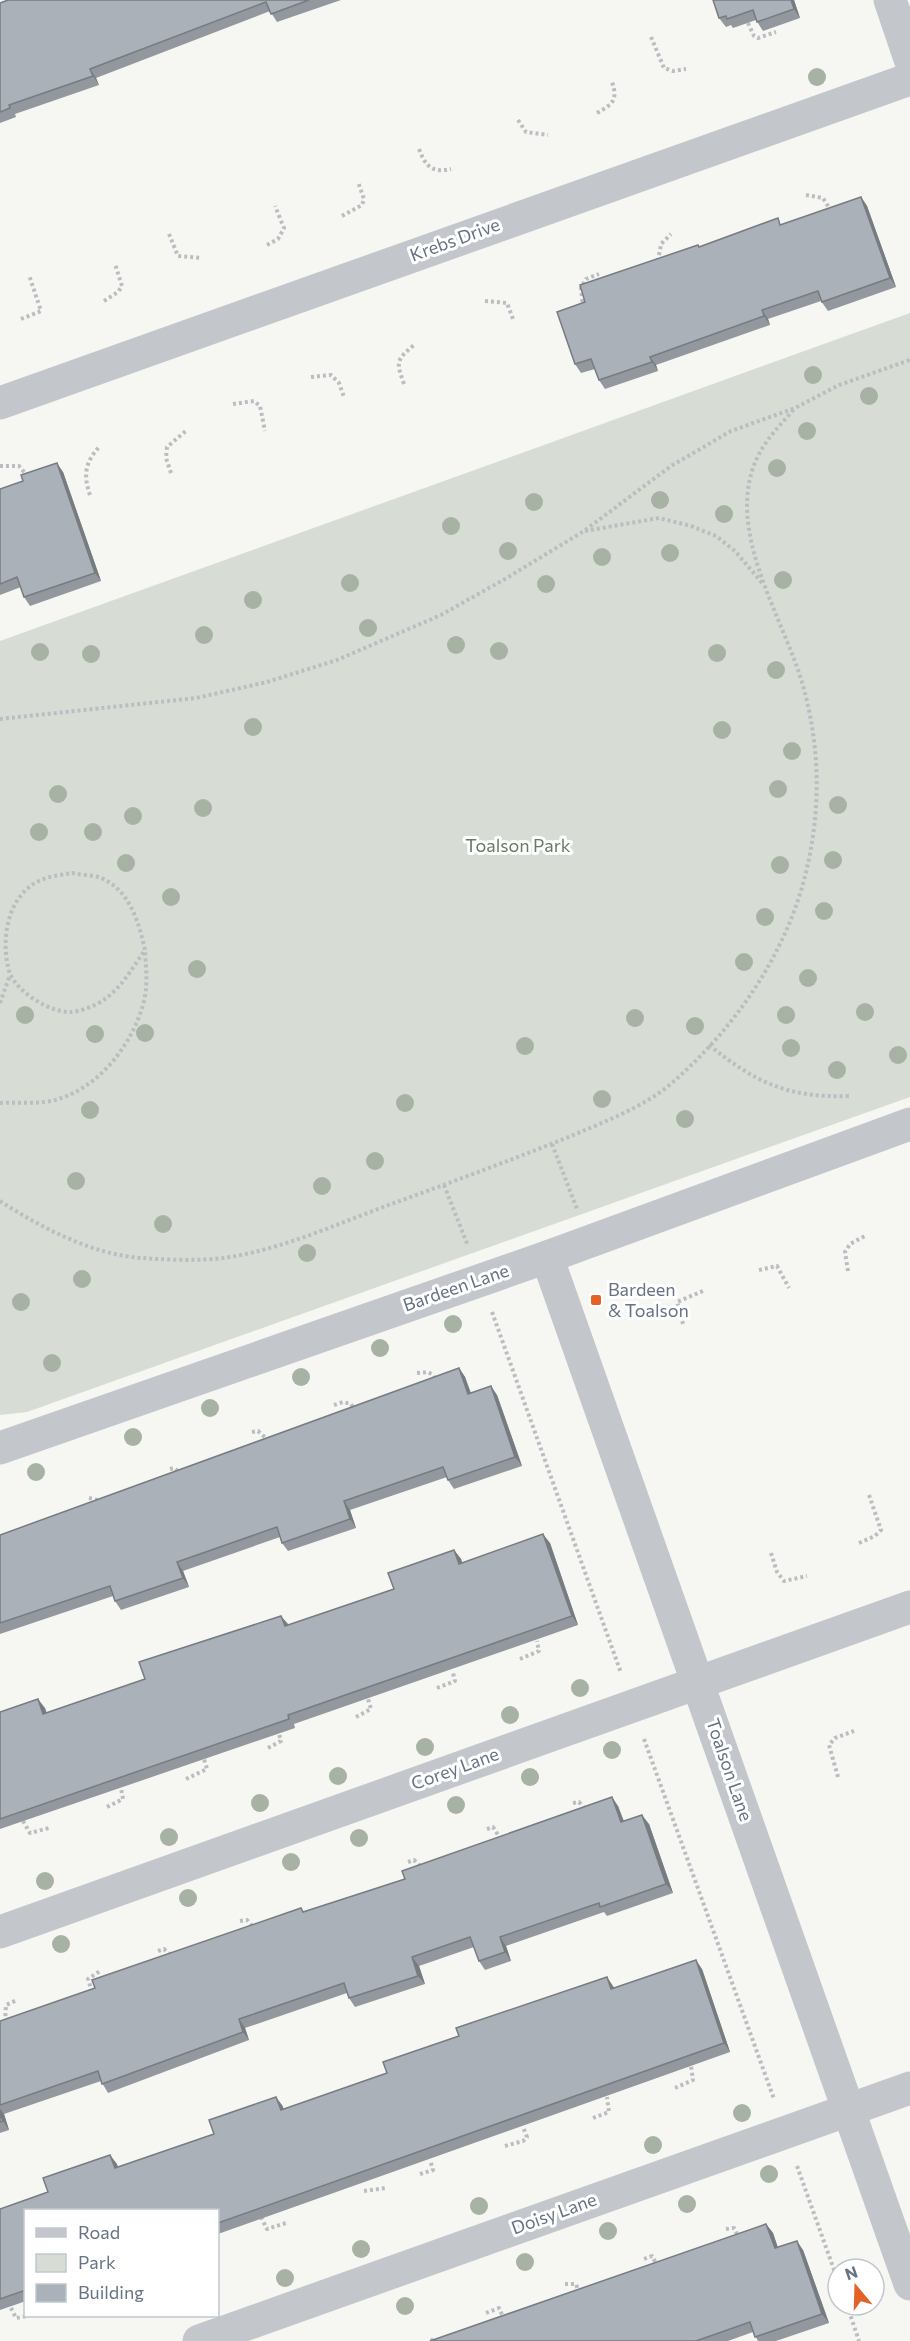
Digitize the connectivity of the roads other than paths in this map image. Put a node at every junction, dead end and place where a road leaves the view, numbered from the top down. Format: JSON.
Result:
{"nodes":[{"id":1,"x":890,"y":0,"type":"edge"},
{"id":2,"x":910,"y":58,"type":"edge"},
{"id":3,"x":910,"y":79,"type":"edge"},
{"id":4,"x":0,"y":403,"type":"edge"},
{"id":5,"x":910,"y":1124,"type":"edge"},
{"id":6,"x":547,"y":1257,"type":"junction"},
{"id":7,"x":0,"y":1448,"type":"edge"},
{"id":8,"x":910,"y":1607,"type":"edge"},
{"id":9,"x":698,"y":1683,"type":"junction"},
{"id":10,"x":0,"y":1932,"type":"edge"},
{"id":11,"x":910,"y":2088,"type":"edge"},
{"id":12,"x":849,"y":2110,"type":"junction"},
{"id":13,"x":910,"y":2284,"type":"edge"},
{"id":14,"x":198,"y":2341,"type":"edge"}],
"edges":[{"from":1,"to":2,"type":"street"},
{"from":3,"to":4,"type":"street","name":"Krebs Drive"},
{"from":5,"to":6,"type":"street","name":"Bardeen Lane"},
{"from":6,"to":7,"type":"street","name":"Bardeen Lane"},
{"from":6,"to":9,"type":"street","name":"Toalson Lane"},
{"from":8,"to":9,"type":"street","name":"Corey Lane"},
{"from":9,"to":10,"type":"street","name":"Corey Lane"},
{"from":9,"to":12,"type":"street","name":"Toalson Lane"},
{"from":11,"to":12,"type":"street","name":"Doisy Lane"},
{"from":12,"to":13,"type":"street","name":"Toalson Lane"},
{"from":12,"to":14,"type":"street","name":"Doisy Lane"}]}
